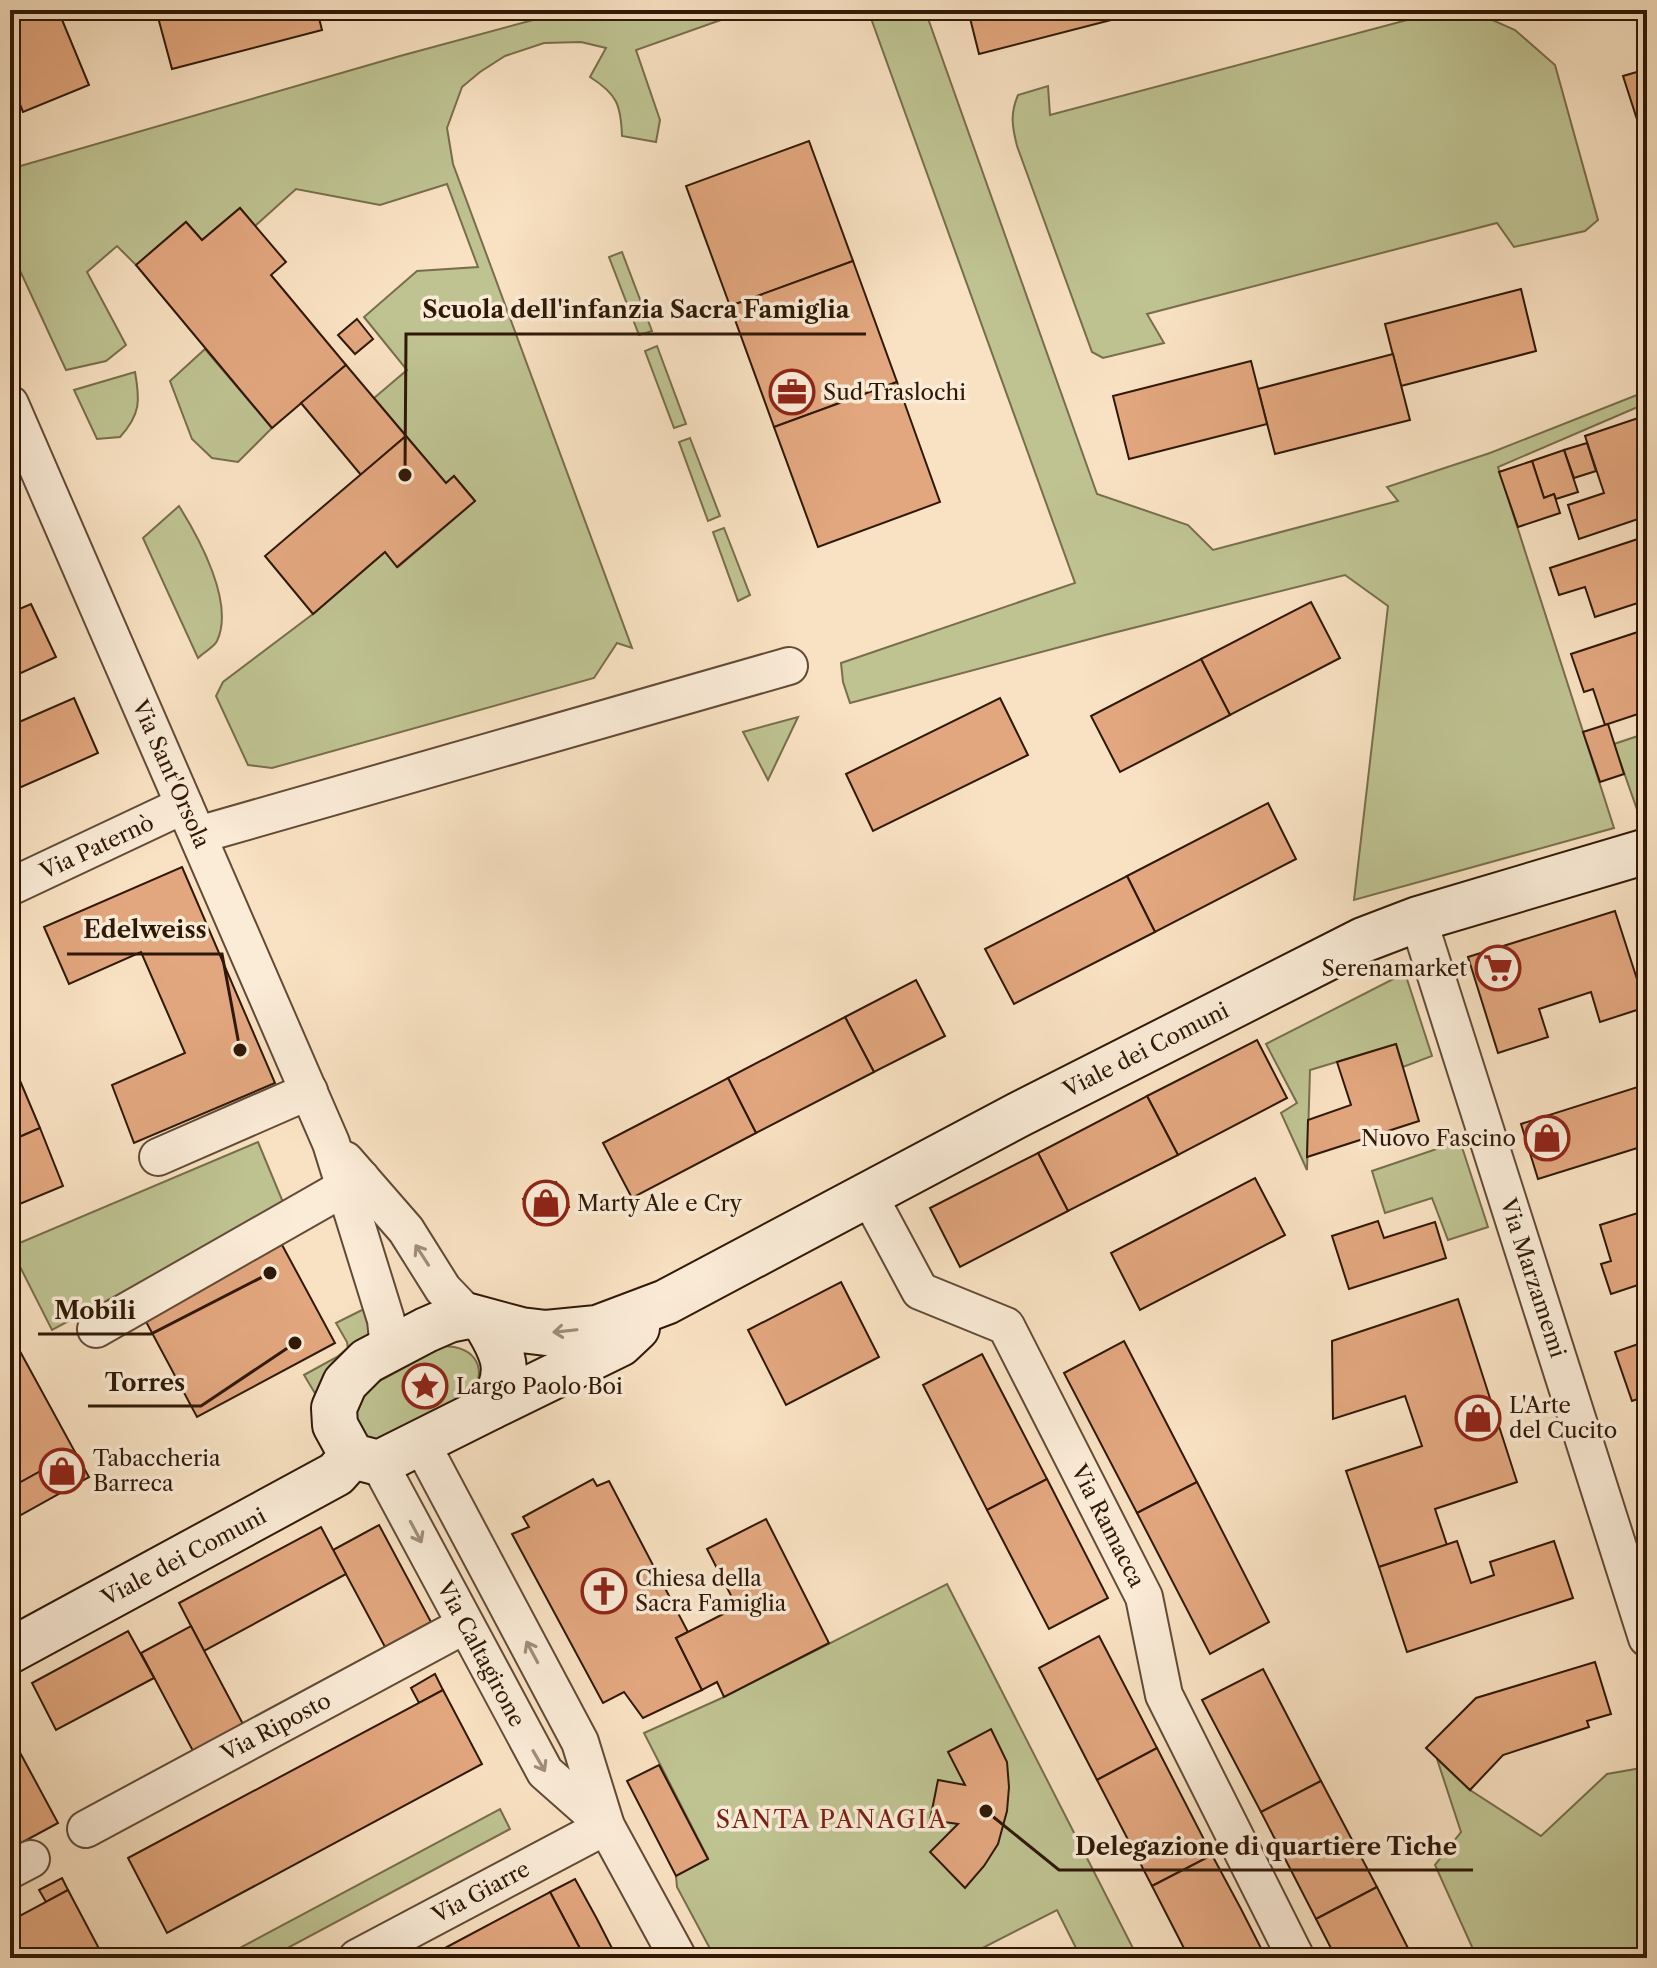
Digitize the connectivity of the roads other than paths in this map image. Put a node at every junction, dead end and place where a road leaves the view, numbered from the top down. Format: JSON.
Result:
{"nodes":[{"id":1,"x":10,"y":404,"type":"edge"},
{"id":2,"x":789,"y":666,"type":"dead end"},
{"id":3,"x":191,"y":820,"type":"junction"},
{"id":4,"x":1647,"y":851,"type":"edge"},
{"id":5,"x":10,"y":887,"type":"edge"},
{"id":6,"x":1418,"y":919,"type":"junction"},
{"id":7,"x":309,"y":1091,"type":"junction"},
{"id":8,"x":158,"y":1157,"type":"dead end"},
{"id":9,"x":353,"y":1184,"type":"junction"},
{"id":10,"x":869,"y":1196,"type":"junction"},
{"id":11,"x":666,"y":1302,"type":"junction"},
{"id":12,"x":477,"y":1318,"type":"junction"},
{"id":13,"x":96,"y":1329,"type":"dead end"},
{"id":14,"x":389,"y":1350,"type":"junction"},
{"id":15,"x":491,"y":1407,"type":"junction"},
{"id":16,"x":421,"y":1443,"type":"junction"},
{"id":17,"x":365,"y":1460,"type":"junction"},
{"id":18,"x":465,"y":1625,"type":"junction"},
{"id":19,"x":1647,"y":1638,"type":"edge"},
{"id":20,"x":10,"y":1651,"type":"edge"},
{"id":21,"x":606,"y":1826,"type":"junction"},
{"id":22,"x":86,"y":1829,"type":"dead end"},
{"id":23,"x":357,"y":1958,"type":"edge"},
{"id":24,"x":677,"y":1958,"type":"edge"},
{"id":25,"x":1296,"y":1958,"type":"edge"}],
"edges":[{"from":1,"to":3,"type":"street","name":"Via Sant'Orsola"},
{"from":2,"to":3,"type":"street","name":"Via Paternò"},
{"from":3,"to":5,"type":"street","name":"Via Paternò"},
{"from":3,"to":7,"type":"street","name":"Via Sant'Orsola"},
{"from":4,"to":6,"type":"street","name":"Viale dei Comuni"},
{"from":6,"to":10,"type":"street","name":"Viale dei Comuni"},
{"from":6,"to":19,"type":"street","name":"Via Marzamemi"},
{"from":7,"to":8,"type":"street"},
{"from":7,"to":9,"type":"street","name":"Via Sant'Orsola"},
{"from":12,"to":9,"type":"street","one_way":true},
{"from":9,"to":13,"type":"street"},
{"from":9,"to":14,"type":"street","name":"Via Sant'Orsola"},
{"from":10,"to":11,"type":"street","name":"Viale dei Comuni"},
{"from":10,"to":25,"type":"street","name":"Via Ramacca"},
{"from":11,"to":12,"type":"street","one_way":true},
{"from":11,"to":15,"type":"street","name":"Viale dei Comuni"},
{"from":12,"to":14,"type":"street"},
{"from":12,"to":15,"type":"street"},
{"from":14,"to":17,"type":"street"},
{"from":15,"to":16,"type":"street","name":"Viale dei Comuni"},
{"from":16,"to":17,"type":"street","name":"Viale dei Comuni"},
{"from":21,"to":16,"type":"street","name":"Via Caltagirone","one_way":true},
{"from":17,"to":18,"type":"street","name":"Via Caltagirone","one_way":true},
{"from":17,"to":20,"type":"street","name":"Viale dei Comuni"},
{"from":18,"to":21,"type":"street","name":"Via Caltagirone","one_way":true},
{"from":18,"to":22,"type":"street","name":"Via Riposto"},
{"from":21,"to":23,"type":"street","name":"Via Giarre"},
{"from":21,"to":24,"type":"street","name":"Via Caltagirone"}]}
